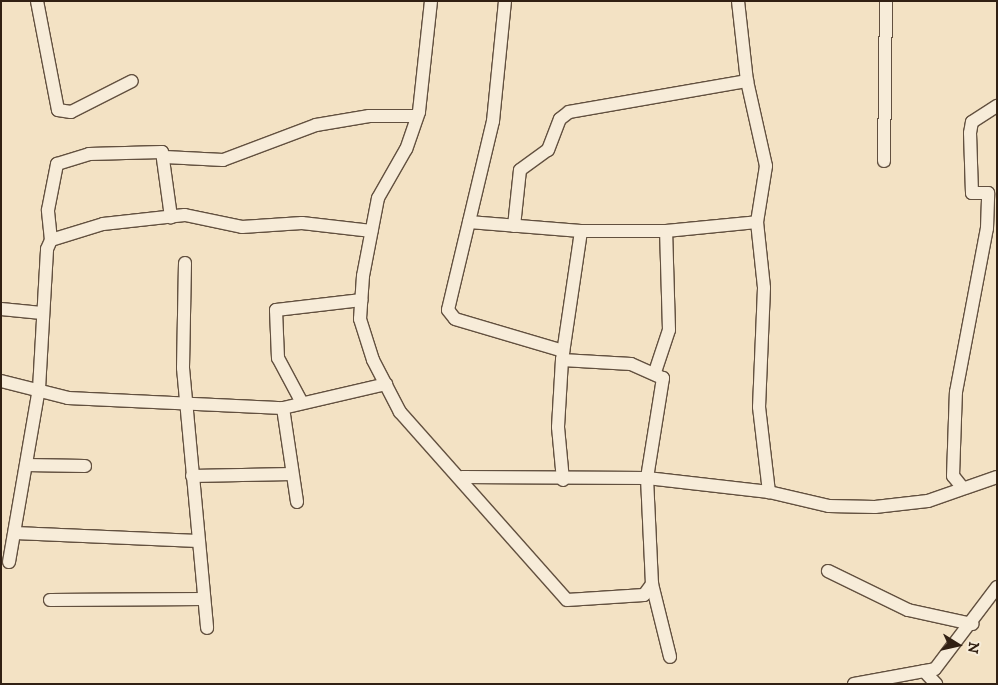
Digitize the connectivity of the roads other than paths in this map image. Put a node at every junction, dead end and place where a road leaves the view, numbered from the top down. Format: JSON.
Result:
{"nodes":[{"id":1,"x":37,"y":1,"type":"edge"},
{"id":2,"x":431,"y":1,"type":"edge"},
{"id":3,"x":505,"y":1,"type":"edge"},
{"id":4,"x":738,"y":1,"type":"edge"},
{"id":5,"x":886,"y":1,"type":"edge"},
{"id":6,"x":132,"y":81,"type":"dead end"},
{"id":7,"x":747,"y":81,"type":"junction"},
{"id":8,"x":997,"y":106,"type":"edge"},
{"id":9,"x":417,"y":116,"type":"junction"},
{"id":10,"x":164,"y":157,"type":"junction"},
{"id":11,"x":884,"y":161,"type":"dead end"},
{"id":12,"x":171,"y":216,"type":"junction"},
{"id":13,"x":469,"y":222,"type":"junction"},
{"id":14,"x":756,"y":222,"type":"junction"},
{"id":15,"x":514,"y":226,"type":"junction"},
{"id":16,"x":372,"y":231,"type":"junction"},
{"id":17,"x":581,"y":231,"type":"junction"},
{"id":18,"x":666,"y":231,"type":"junction"},
{"id":19,"x":51,"y":240,"type":"junction"},
{"id":20,"x":185,"y":263,"type":"dead end"},
{"id":21,"x":361,"y":300,"type":"junction"},
{"id":22,"x":1,"y":309,"type":"edge"},
{"id":23,"x":42,"y":313,"type":"junction"},
{"id":24,"x":562,"y":355,"type":"junction"},
{"id":25,"x":655,"y":372,"type":"junction"},
{"id":26,"x":1,"y":381,"type":"edge"},
{"id":27,"x":386,"y":384,"type":"junction"},
{"id":28,"x":39,"y":389,"type":"junction"},
{"id":29,"x":301,"y":402,"type":"junction"},
{"id":30,"x":186,"y":404,"type":"junction"},
{"id":31,"x":283,"y":408,"type":"junction"},
{"id":32,"x":26,"y":465,"type":"junction"},
{"id":33,"x":86,"y":466,"type":"dead end"},
{"id":34,"x":292,"y":474,"type":"junction"},
{"id":35,"x":192,"y":476,"type":"junction"},
{"id":36,"x":997,"y":476,"type":"edge"},
{"id":37,"x":462,"y":477,"type":"junction"},
{"id":38,"x":647,"y":478,"type":"junction"},
{"id":39,"x":563,"y":480,"type":"junction"},
{"id":40,"x":962,"y":487,"type":"junction"},
{"id":41,"x":769,"y":492,"type":"junction"},
{"id":42,"x":297,"y":502,"type":"dead end"},
{"id":43,"x":14,"y":533,"type":"junction"},
{"id":44,"x":198,"y":541,"type":"junction"},
{"id":45,"x":9,"y":562,"type":"dead end"},
{"id":46,"x":828,"y":571,"type":"dead end"},
{"id":47,"x":652,"y":584,"type":"junction"},
{"id":48,"x":995,"y":594,"type":"edge"},
{"id":49,"x":204,"y":599,"type":"junction"},
{"id":50,"x":50,"y":600,"type":"dead end"},
{"id":51,"x":972,"y":624,"type":"junction"},
{"id":52,"x":207,"y":628,"type":"dead end"},
{"id":53,"x":670,"y":656,"type":"dead end"},
{"id":54,"x":929,"y":670,"type":"junction"},
{"id":55,"x":854,"y":684,"type":"edge"},
{"id":56,"x":924,"y":684,"type":"edge"},
{"id":57,"x":936,"y":684,"type":"edge"}],
"edges":[{"from":1,"to":6,"type":"street"},
{"from":2,"to":9,"type":"street"},
{"from":3,"to":13,"type":"street"},
{"from":4,"to":7,"type":"street"},
{"from":5,"to":11,"type":"street"},
{"from":7,"to":14,"type":"street"},
{"from":7,"to":15,"type":"street"},
{"from":8,"to":40,"type":"street"},
{"from":9,"to":10,"type":"street"},
{"from":9,"to":16,"type":"street"},
{"from":10,"to":12,"type":"street"},
{"from":10,"to":19,"type":"street"},
{"from":12,"to":16,"type":"street"},
{"from":12,"to":19,"type":"street"},
{"from":13,"to":15,"type":"street"},
{"from":13,"to":24,"type":"street"},
{"from":14,"to":18,"type":"street"},
{"from":14,"to":41,"type":"street"},
{"from":15,"to":17,"type":"street"},
{"from":16,"to":21,"type":"street"},
{"from":17,"to":18,"type":"street"},
{"from":17,"to":24,"type":"street"},
{"from":18,"to":25,"type":"street"},
{"from":19,"to":23,"type":"street"},
{"from":20,"to":30,"type":"street"},
{"from":21,"to":27,"type":"street"},
{"from":21,"to":29,"type":"street"},
{"from":22,"to":23,"type":"street"},
{"from":23,"to":28,"type":"street"},
{"from":24,"to":25,"type":"street"},
{"from":24,"to":39,"type":"street"},
{"from":25,"to":38,"type":"street"},
{"from":26,"to":28,"type":"street"},
{"from":27,"to":29,"type":"street"},
{"from":27,"to":37,"type":"street"},
{"from":28,"to":30,"type":"street"},
{"from":28,"to":32,"type":"street"},
{"from":29,"to":31,"type":"street"},
{"from":30,"to":31,"type":"street"},
{"from":30,"to":35,"type":"street"},
{"from":31,"to":34,"type":"street"},
{"from":32,"to":33,"type":"street"},
{"from":32,"to":43,"type":"street"},
{"from":34,"to":35,"type":"street"},
{"from":34,"to":42,"type":"street"},
{"from":35,"to":44,"type":"street"},
{"from":36,"to":40,"type":"street"},
{"from":37,"to":39,"type":"street"},
{"from":37,"to":47,"type":"street"},
{"from":38,"to":39,"type":"street"},
{"from":38,"to":41,"type":"street"},
{"from":38,"to":47,"type":"street"},
{"from":40,"to":41,"type":"street"},
{"from":43,"to":44,"type":"street"},
{"from":43,"to":45,"type":"street"},
{"from":44,"to":49,"type":"street"},
{"from":46,"to":51,"type":"street"},
{"from":47,"to":53,"type":"street"},
{"from":48,"to":51,"type":"street"},
{"from":49,"to":50,"type":"street"},
{"from":49,"to":52,"type":"street"},
{"from":51,"to":54,"type":"street"},
{"from":54,"to":55,"type":"street"},
{"from":54,"to":56,"type":"street"},
{"from":54,"to":57,"type":"street"}]}
